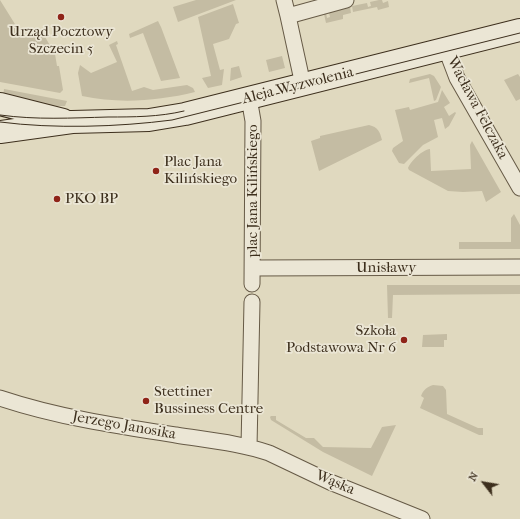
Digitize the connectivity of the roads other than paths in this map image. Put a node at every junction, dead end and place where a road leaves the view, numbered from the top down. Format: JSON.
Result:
{"nodes":[{"id":1,"x":284,"y":0,"type":"edge"},
{"id":2,"x":346,"y":0,"type":"edge"},
{"id":3,"x":288,"y":16,"type":"junction"},
{"id":4,"x":520,"y":30,"type":"edge"},
{"id":5,"x":446,"y":49,"type":"junction"},
{"id":6,"x":304,"y":85,"type":"junction"},
{"id":7,"x":249,"y":98,"type":"junction"},
{"id":8,"x":0,"y":104,"type":"edge"},
{"id":9,"x":60,"y":122,"type":"junction"},
{"id":10,"x":0,"y":132,"type":"edge"},
{"id":11,"x":520,"y":188,"type":"edge"},
{"id":12,"x":520,"y":267,"type":"edge"},
{"id":13,"x":253,"y":268,"type":"junction"},
{"id":14,"x":252,"y":284,"type":"dead end"},
{"id":15,"x":252,"y":302,"type":"dead end"},
{"id":16,"x":0,"y":398,"type":"edge"},
{"id":17,"x":249,"y":447,"type":"junction"},
{"id":18,"x":418,"y":518,"type":"edge"}],
"edges":[{"from":1,"to":3,"type":"street"},
{"from":2,"to":3,"type":"street"},
{"from":3,"to":6,"type":"street"},
{"from":4,"to":5,"type":"street","name":"Aleja Wyzwolenia"},
{"from":5,"to":6,"type":"street","name":"Aleja Wyzwolenia"},
{"from":5,"to":11,"type":"street","name":"Wacława Felczaka"},
{"from":6,"to":7,"type":"street","name":"Aleja Wyzwolenia"},
{"from":7,"to":9,"type":"street","name":"Aleja Wyzwolenia"},
{"from":7,"to":13,"type":"street","name":"plac Jana Kilińskiego"},
{"from":8,"to":9,"type":"street","name":"Aleja Wyzwolenia"},
{"from":9,"to":10,"type":"street","name":"Aleja Wyzwolenia"},
{"from":12,"to":13,"type":"street","name":"Unisławy"},
{"from":13,"to":14,"type":"street","name":"plac Jana Kilińskiego"},
{"from":15,"to":17,"type":"street"},
{"from":16,"to":17,"type":"street","name":"Jerzego Janosika"},
{"from":17,"to":18,"type":"street","name":"Wąska"}]}
